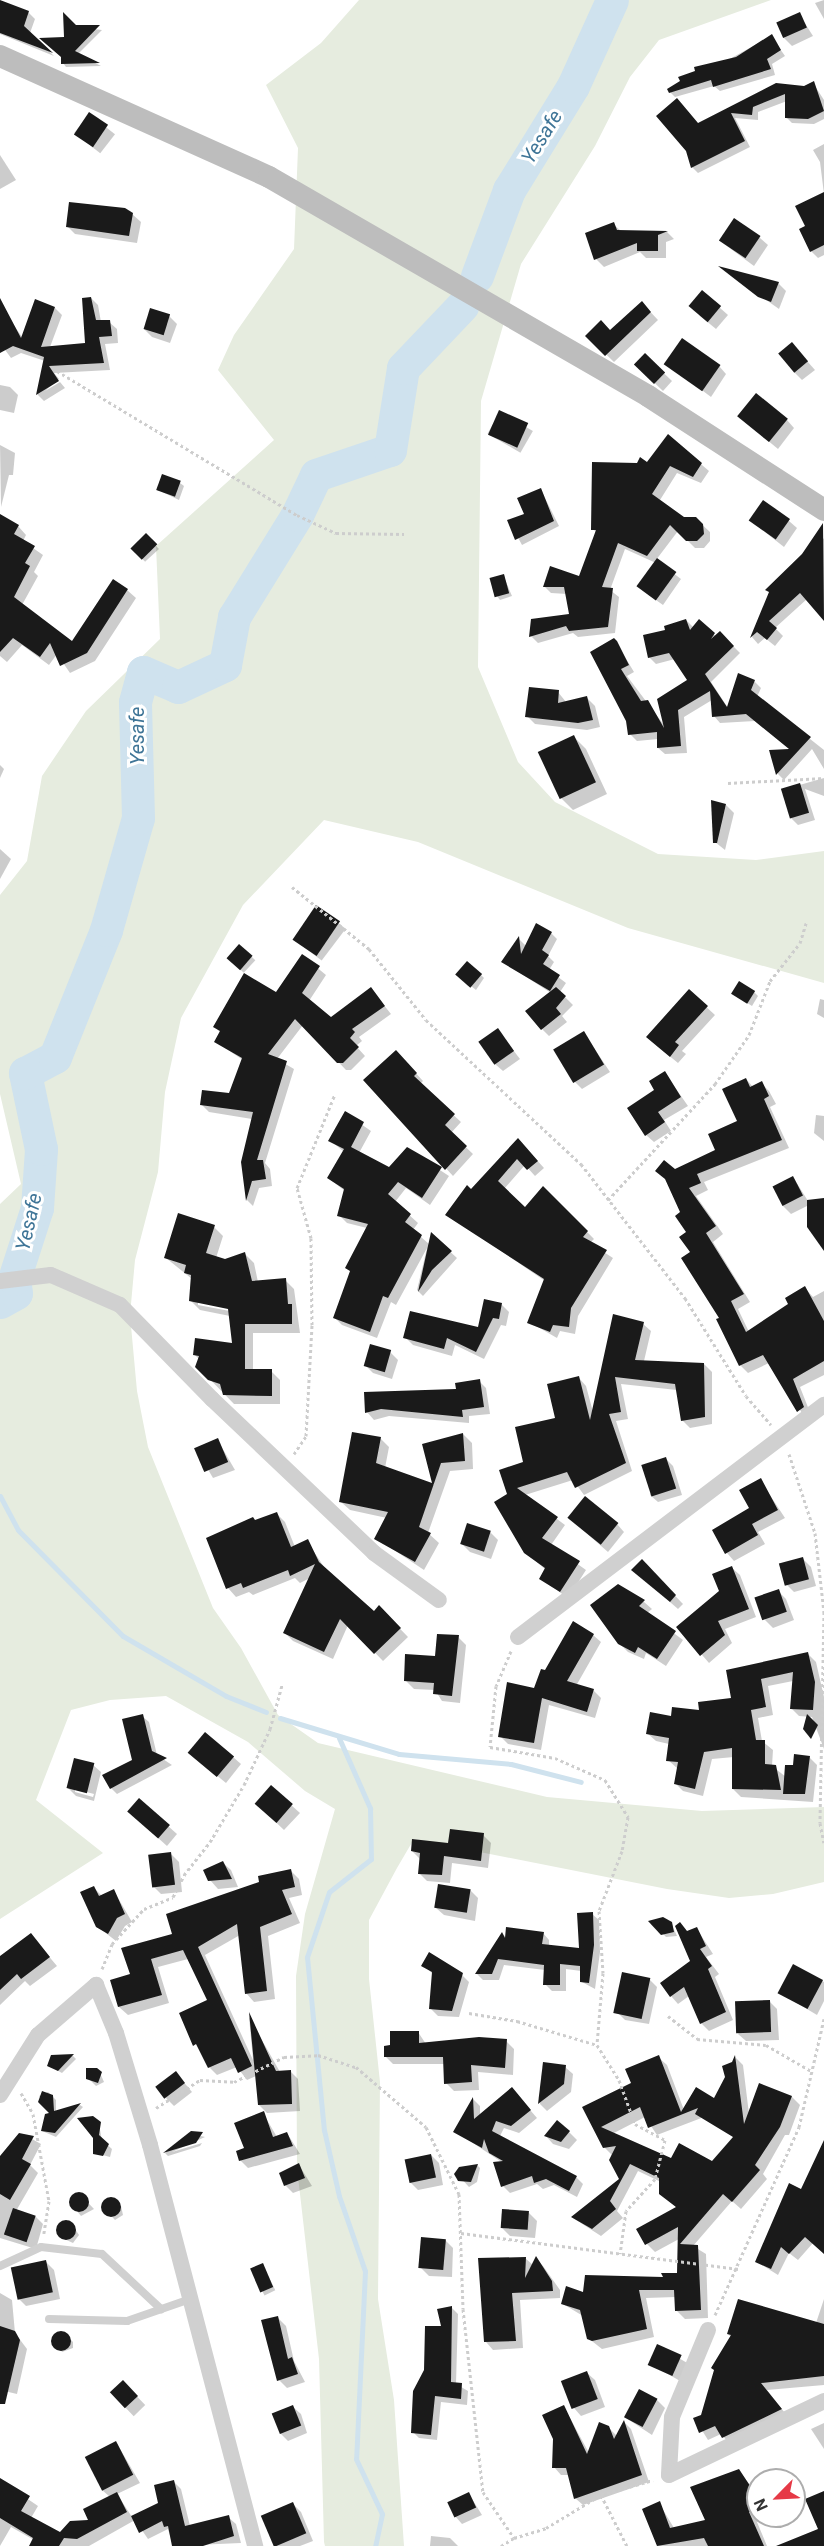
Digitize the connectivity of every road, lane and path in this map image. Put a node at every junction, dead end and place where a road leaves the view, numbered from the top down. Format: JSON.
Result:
{"nodes":[{"id":1,"x":0,"y":56,"type":"edge"},
{"id":2,"x":57,"y":371,"type":"dead end"},
{"id":3,"x":824,"y":510,"type":"edge"},
{"id":4,"x":404,"y":534,"type":"dead end"},
{"id":5,"x":824,"y":778,"type":"edge"},
{"id":6,"x":728,"y":783,"type":"dead end"},
{"id":7,"x":292,"y":887,"type":"dead end"},
{"id":8,"x":806,"y":923,"type":"dead end"},
{"id":9,"x":335,"y":1094,"type":"dead end"},
{"id":10,"x":608,"y":1200,"type":"junction"},
{"id":11,"x":0,"y":1281,"type":"edge"},
{"id":12,"x":824,"y":1405,"type":"edge"},
{"id":13,"x":779,"y":1435,"type":"junction"},
{"id":14,"x":284,"y":1468,"type":"junction"},
{"id":15,"x":439,"y":1600,"type":"dead end"},
{"id":16,"x":824,"y":1611,"type":"edge"},
{"id":17,"x":518,"y":1637,"type":"joint"},
{"id":18,"x":282,"y":1685,"type":"dead end"},
{"id":19,"x":824,"y":1843,"type":"edge"},
{"id":20,"x":96,"y":1984,"type":"junction"},
{"id":21,"x":468,"y":2013,"type":"dead end"},
{"id":22,"x":668,"y":2016,"type":"dead end"},
{"id":23,"x":824,"y":2019,"type":"edge"},
{"id":24,"x":597,"y":2045,"type":"junction"},
{"id":25,"x":811,"y":2072,"type":"junction"},
{"id":26,"x":12,"y":2076,"type":"junction"},
{"id":27,"x":0,"y":2095,"type":"edge"},
{"id":28,"x":142,"y":2118,"type":"junction"},
{"id":29,"x":461,"y":2233,"type":"junction"},
{"id":30,"x":41,"y":2247,"type":"junction"},
{"id":31,"x":620,"y":2254,"type":"junction"},
{"id":32,"x":0,"y":2266,"type":"edge"},
{"id":33,"x":739,"y":2269,"type":"junction"},
{"id":34,"x":190,"y":2299,"type":"junction"},
{"id":35,"x":161,"y":2309,"type":"junction"},
{"id":36,"x":50,"y":2319,"type":"dead end"},
{"id":37,"x":708,"y":2330,"type":"joint"},
{"id":38,"x":824,"y":2401,"type":"edge"},
{"id":39,"x":669,"y":2475,"type":"junction"},
{"id":40,"x":601,"y":2495,"type":"junction"},
{"id":41,"x":514,"y":2538,"type":"junction"},
{"id":42,"x":255,"y":2546,"type":"edge"},
{"id":43,"x":501,"y":2546,"type":"edge"},
{"id":44,"x":627,"y":2546,"type":"edge"}],
"edges":[{"from":1,"to":3,"type":"street"},
{"from":2,"to":4,"type":"path"},
{"from":5,"to":6,"type":"path"},
{"from":7,"to":10,"type":"path"},
{"from":8,"to":10,"type":"path"},
{"from":9,"to":14,"type":"path"},
{"from":10,"to":13,"type":"path"},
{"from":11,"to":14,"type":"street"},
{"from":12,"to":13,"type":"street"},
{"from":13,"to":16,"type":"path"},
{"from":13,"to":17,"type":"street"},
{"from":14,"to":15,"type":"street"},
{"from":16,"to":19,"type":"path"},
{"from":17,"to":24,"type":"path"},
{"from":18,"to":20,"type":"path"},
{"from":20,"to":26,"type":"street"},
{"from":20,"to":28,"type":"street"},
{"from":21,"to":24,"type":"path"},
{"from":22,"to":25,"type":"path"},
{"from":23,"to":25,"type":"path"},
{"from":24,"to":31,"type":"path"},
{"from":25,"to":33,"type":"path"},
{"from":26,"to":27,"type":"street"},
{"from":26,"to":30,"type":"path"},
{"from":28,"to":29,"type":"path"},
{"from":28,"to":34,"type":"street"},
{"from":29,"to":31,"type":"path"},
{"from":29,"to":41,"type":"path"},
{"from":30,"to":32,"type":"lane"},
{"from":30,"to":35,"type":"lane"},
{"from":31,"to":33,"type":"path"},
{"from":33,"to":37,"type":"path"},
{"from":34,"to":35,"type":"lane"},
{"from":34,"to":42,"type":"street"},
{"from":35,"to":36,"type":"lane"},
{"from":37,"to":39,"type":"street"},
{"from":38,"to":39,"type":"street"},
{"from":39,"to":40,"type":"path"},
{"from":40,"to":41,"type":"path"},
{"from":40,"to":44,"type":"path"},
{"from":41,"to":43,"type":"path"}]}
